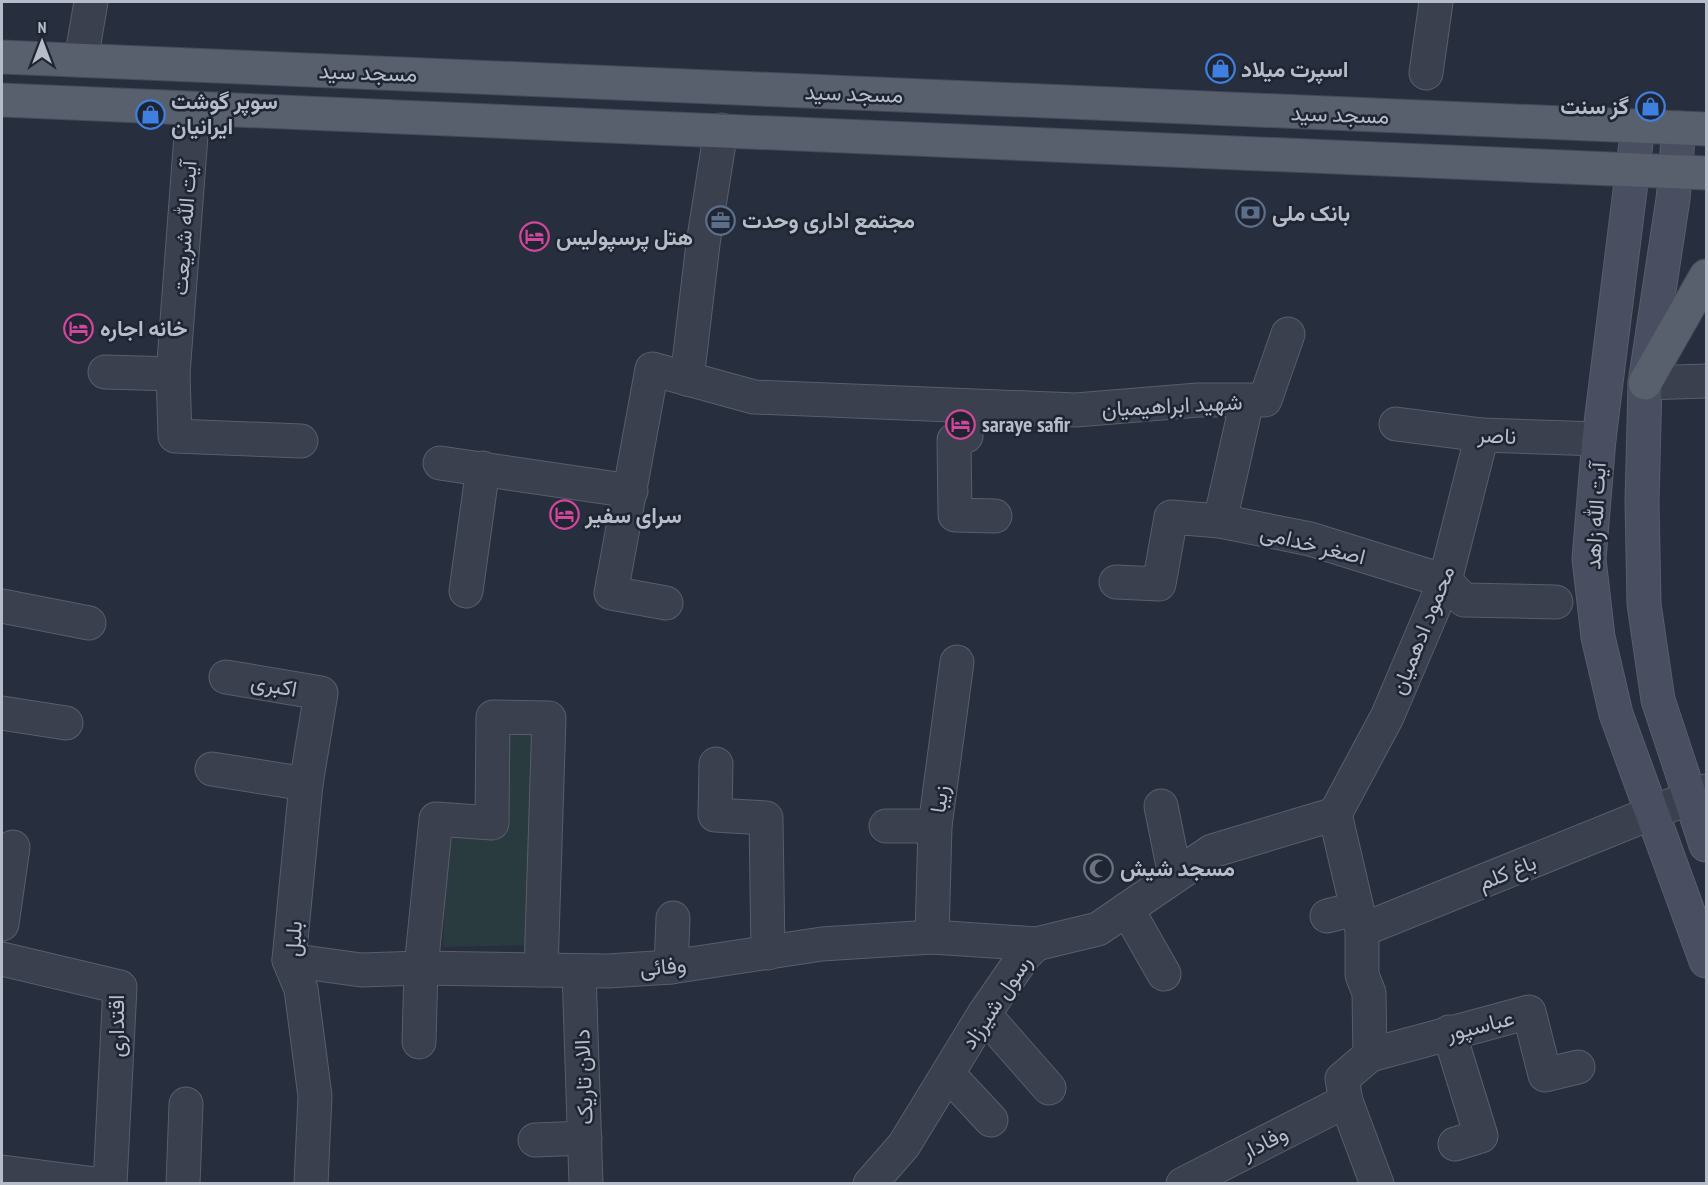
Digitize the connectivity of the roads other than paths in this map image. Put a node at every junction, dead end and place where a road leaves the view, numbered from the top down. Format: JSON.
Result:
{"nodes":[{"id":1,"x":91,"y":2,"type":"edge"},
{"id":2,"x":1436,"y":2,"type":"edge"},
{"id":3,"x":2,"y":57,"type":"edge"},
{"id":4,"x":81,"y":60,"type":"junction"},
{"id":5,"x":1426,"y":73,"type":"dead end"},
{"id":6,"x":2,"y":100,"type":"edge"},
{"id":7,"x":193,"y":109,"type":"junction"},
{"id":8,"x":1638,"y":127,"type":"junction"},
{"id":9,"x":1693,"y":129,"type":"edge"},
{"id":10,"x":721,"y":130,"type":"junction"},
{"id":11,"x":1634,"y":170,"type":"junction"},
{"id":12,"x":1691,"y":173,"type":"edge"},
{"id":13,"x":1707,"y":276,"type":"edge"},
{"id":14,"x":1288,"y":334,"type":"dead end"},
{"id":15,"x":105,"y":372,"type":"dead end"},
{"id":16,"x":173,"y":374,"type":"junction"},
{"id":17,"x":687,"y":379,"type":"junction"},
{"id":18,"x":1707,"y":381,"type":"edge"},
{"id":19,"x":1645,"y":383,"type":"junction"},
{"id":20,"x":1247,"y":401,"type":"junction"},
{"id":21,"x":966,"y":406,"type":"junction"},
{"id":22,"x":1396,"y":424,"type":"dead end"},
{"id":23,"x":1482,"y":435,"type":"junction"},
{"id":24,"x":1599,"y":439,"type":"junction"},
{"id":25,"x":302,"y":441,"type":"dead end"},
{"id":26,"x":440,"y":463,"type":"dead end"},
{"id":27,"x":483,"y":468,"type":"junction"},
{"id":28,"x":632,"y":491,"type":"junction"},
{"id":29,"x":996,"y":516,"type":"dead end"},
{"id":30,"x":1220,"y":522,"type":"junction"},
{"id":31,"x":1445,"y":581,"type":"junction"},
{"id":32,"x":1116,"y":582,"type":"dead end"},
{"id":33,"x":466,"y":591,"type":"dead end"},
{"id":34,"x":1556,"y":602,"type":"dead end"},
{"id":35,"x":666,"y":603,"type":"dead end"},
{"id":36,"x":2,"y":606,"type":"edge"},
{"id":37,"x":89,"y":623,"type":"dead end"},
{"id":38,"x":957,"y":662,"type":"dead end"},
{"id":39,"x":226,"y":677,"type":"dead end"},
{"id":40,"x":321,"y":693,"type":"joint"},
{"id":41,"x":2,"y":713,"type":"edge"},
{"id":42,"x":66,"y":723,"type":"dead end"},
{"id":43,"x":716,"y":764,"type":"dead end"},
{"id":44,"x":212,"y":769,"type":"dead end"},
{"id":45,"x":306,"y":784,"type":"junction"},
{"id":46,"x":1698,"y":794,"type":"edge"},
{"id":47,"x":1161,"y":806,"type":"dead end"},
{"id":48,"x":1652,"y":813,"type":"junction"},
{"id":49,"x":1335,"y":814,"type":"junction"},
{"id":50,"x":886,"y":826,"type":"dead end"},
{"id":51,"x":935,"y":826,"type":"junction"},
{"id":52,"x":1707,"y":844,"type":"edge"},
{"id":53,"x":14,"y":847,"type":"dead end"},
{"id":54,"x":1175,"y":876,"type":"junction"},
{"id":55,"x":1127,"y":909,"type":"junction"},
{"id":56,"x":673,"y":918,"type":"dead end"},
{"id":57,"x":1348,"y":918,"type":"junction"},
{"id":58,"x":2,"y":924,"type":"edge"},
{"id":59,"x":932,"y":937,"type":"junction"},
{"id":60,"x":1036,"y":944,"type":"junction"},
{"id":61,"x":768,"y":953,"type":"junction"},
{"id":62,"x":2,"y":959,"type":"edge"},
{"id":63,"x":289,"y":960,"type":"junction"},
{"id":64,"x":1707,"y":961,"type":"edge"},
{"id":65,"x":671,"y":967,"type":"junction"},
{"id":66,"x":421,"y":968,"type":"junction"},
{"id":67,"x":541,"y":970,"type":"junction"},
{"id":68,"x":579,"y":971,"type":"junction"},
{"id":69,"x":1164,"y":974,"type":"dead end"},
{"id":70,"x":984,"y":1014,"type":"junction"},
{"id":71,"x":1449,"y":1032,"type":"junction"},
{"id":72,"x":419,"y":1042,"type":"dead end"},
{"id":73,"x":1370,"y":1055,"type":"junction"},
{"id":74,"x":1578,"y":1068,"type":"dead end"},
{"id":75,"x":949,"y":1075,"type":"junction"},
{"id":76,"x":1049,"y":1088,"type":"dead end"},
{"id":77,"x":1346,"y":1101,"type":"junction"},
{"id":78,"x":186,"y":1104,"type":"dead end"},
{"id":79,"x":991,"y":1120,"type":"dead end"},
{"id":80,"x":585,"y":1138,"type":"junction"},
{"id":81,"x":535,"y":1140,"type":"dead end"},
{"id":82,"x":1455,"y":1144,"type":"dead end"},
{"id":83,"x":2,"y":1172,"type":"edge"},
{"id":84,"x":96,"y":1184,"type":"edge"},
{"id":85,"x":110,"y":1184,"type":"edge"},
{"id":86,"x":183,"y":1184,"type":"edge"},
{"id":87,"x":311,"y":1184,"type":"edge"},
{"id":88,"x":586,"y":1184,"type":"edge"},
{"id":89,"x":870,"y":1184,"type":"edge"},
{"id":90,"x":1183,"y":1184,"type":"edge"},
{"id":91,"x":1377,"y":1184,"type":"edge"}],
"edges":[{"from":1,"to":4,"type":"street"},
{"from":2,"to":5,"type":"street"},
{"from":3,"to":4,"type":"main road","name":"مسجد سید"},
{"from":4,"to":8,"type":"main road","name":"مسجد سید"},
{"from":6,"to":7,"type":"main road","name":"مسجد سید"},
{"from":7,"to":10,"type":"main road","name":"مسجد سید"},
{"from":7,"to":16,"type":"street","name":"آیت الله شریعت"},
{"from":8,"to":9,"type":"main road","name":"مسجد سید"},
{"from":8,"to":11,"type":"main road","name":"آیت الله زاهد"},
{"from":9,"to":12,"type":"main road","name":"آیت الله زاهد"},
{"from":10,"to":11,"type":"main road","name":"مسجد سید"},
{"from":10,"to":17,"type":"street"},
{"from":11,"to":12,"type":"main road","name":"مسجد سید"},
{"from":11,"to":24,"type":"main road","name":"آیت الله زاهد"},
{"from":12,"to":19,"type":"main road","name":"آیت الله زاهد"},
{"from":13,"to":19,"type":"main road"},
{"from":14,"to":20,"type":"street","name":"شهید ابراهیمیان"},
{"from":15,"to":16,"type":"street"},
{"from":16,"to":25,"type":"street","name":"آیت الله شریعت"},
{"from":17,"to":21,"type":"street","name":"شهید ابراهیمیان"},
{"from":17,"to":28,"type":"street","name":"شهید ابراهیمیان"},
{"from":18,"to":19,"type":"street"},
{"from":19,"to":46,"type":"main road","name":"آیت الله زاهد"},
{"from":20,"to":21,"type":"street","name":"شهید ابراهیمیان"},
{"from":20,"to":30,"type":"street"},
{"from":21,"to":29,"type":"street"},
{"from":22,"to":23,"type":"street","name":"ناصر"},
{"from":23,"to":24,"type":"street","name":"ناصر"},
{"from":23,"to":31,"type":"street","name":"محمود ادهمیان"},
{"from":24,"to":48,"type":"main road","name":"آیت الله زاهد"},
{"from":26,"to":27,"type":"street"},
{"from":27,"to":28,"type":"street"},
{"from":27,"to":33,"type":"street"},
{"from":28,"to":35,"type":"street"},
{"from":30,"to":31,"type":"street","name":"اصغر خدامی"},
{"from":30,"to":32,"type":"street","name":"اصغر خدامی"},
{"from":31,"to":34,"type":"street","name":"اصغر خدامی"},
{"from":31,"to":49,"type":"street","name":"محمود ادهمیان"},
{"from":36,"to":37,"type":"street"},
{"from":38,"to":51,"type":"street","name":"زیبا"},
{"from":39,"to":40,"type":"street","name":"اکبری"},
{"from":40,"to":45,"type":"street","name":"بلبل"},
{"from":41,"to":42,"type":"street"},
{"from":43,"to":61,"type":"street"},
{"from":44,"to":45,"type":"street"},
{"from":45,"to":63,"type":"street","name":"بلبل"},
{"from":46,"to":48,"type":"street","name":"باغ کلم"},
{"from":46,"to":52,"type":"main road","name":"آیت الله زاهد"},
{"from":47,"to":54,"type":"street"},
{"from":48,"to":57,"type":"street","name":"باغ کلم"},
{"from":48,"to":64,"type":"main road","name":"آیت الله زاهد"},
{"from":49,"to":54,"type":"street","name":"رسول شیرزاد"},
{"from":49,"to":57,"type":"street"},
{"from":50,"to":51,"type":"street"},
{"from":51,"to":59,"type":"street","name":"زیبا"},
{"from":53,"to":58,"type":"street"},
{"from":54,"to":55,"type":"street","name":"رسول شیرزاد"},
{"from":55,"to":60,"type":"street","name":"رسول شیرزاد"},
{"from":55,"to":69,"type":"street"},
{"from":56,"to":65,"type":"street"},
{"from":57,"to":73,"type":"street"},
{"from":59,"to":60,"type":"street","name":"وفائی"},
{"from":59,"to":61,"type":"street","name":"وفائی"},
{"from":60,"to":70,"type":"street","name":"رسول شیرزاد"},
{"from":61,"to":65,"type":"street","name":"وفائی"},
{"from":62,"to":85,"type":"street","name":"اقتداری"},
{"from":63,"to":66,"type":"street","name":"وفائی"},
{"from":63,"to":87,"type":"street","name":"بلبل"},
{"from":65,"to":68,"type":"street","name":"وفائی"},
{"from":66,"to":67,"type":"street","name":"وفائی"},
{"from":66,"to":67,"type":"street"},
{"from":66,"to":72,"type":"street"},
{"from":67,"to":68,"type":"street","name":"وفائی"},
{"from":68,"to":80,"type":"street","name":"دالان تاریک"},
{"from":70,"to":75,"type":"street","name":"رسول شیرزاد"},
{"from":70,"to":76,"type":"street"},
{"from":71,"to":73,"type":"street","name":"عباسپور"},
{"from":71,"to":74,"type":"street","name":"عباسپور"},
{"from":71,"to":82,"type":"street"},
{"from":73,"to":77,"type":"street"},
{"from":75,"to":79,"type":"street"},
{"from":75,"to":89,"type":"street","name":"رسول شیرزاد"},
{"from":77,"to":90,"type":"street","name":"وفادار"},
{"from":77,"to":91,"type":"street"},
{"from":78,"to":86,"type":"street"},
{"from":80,"to":81,"type":"street"},
{"from":80,"to":88,"type":"street","name":"دالان تاریک"},
{"from":83,"to":84,"type":"street"}]}
